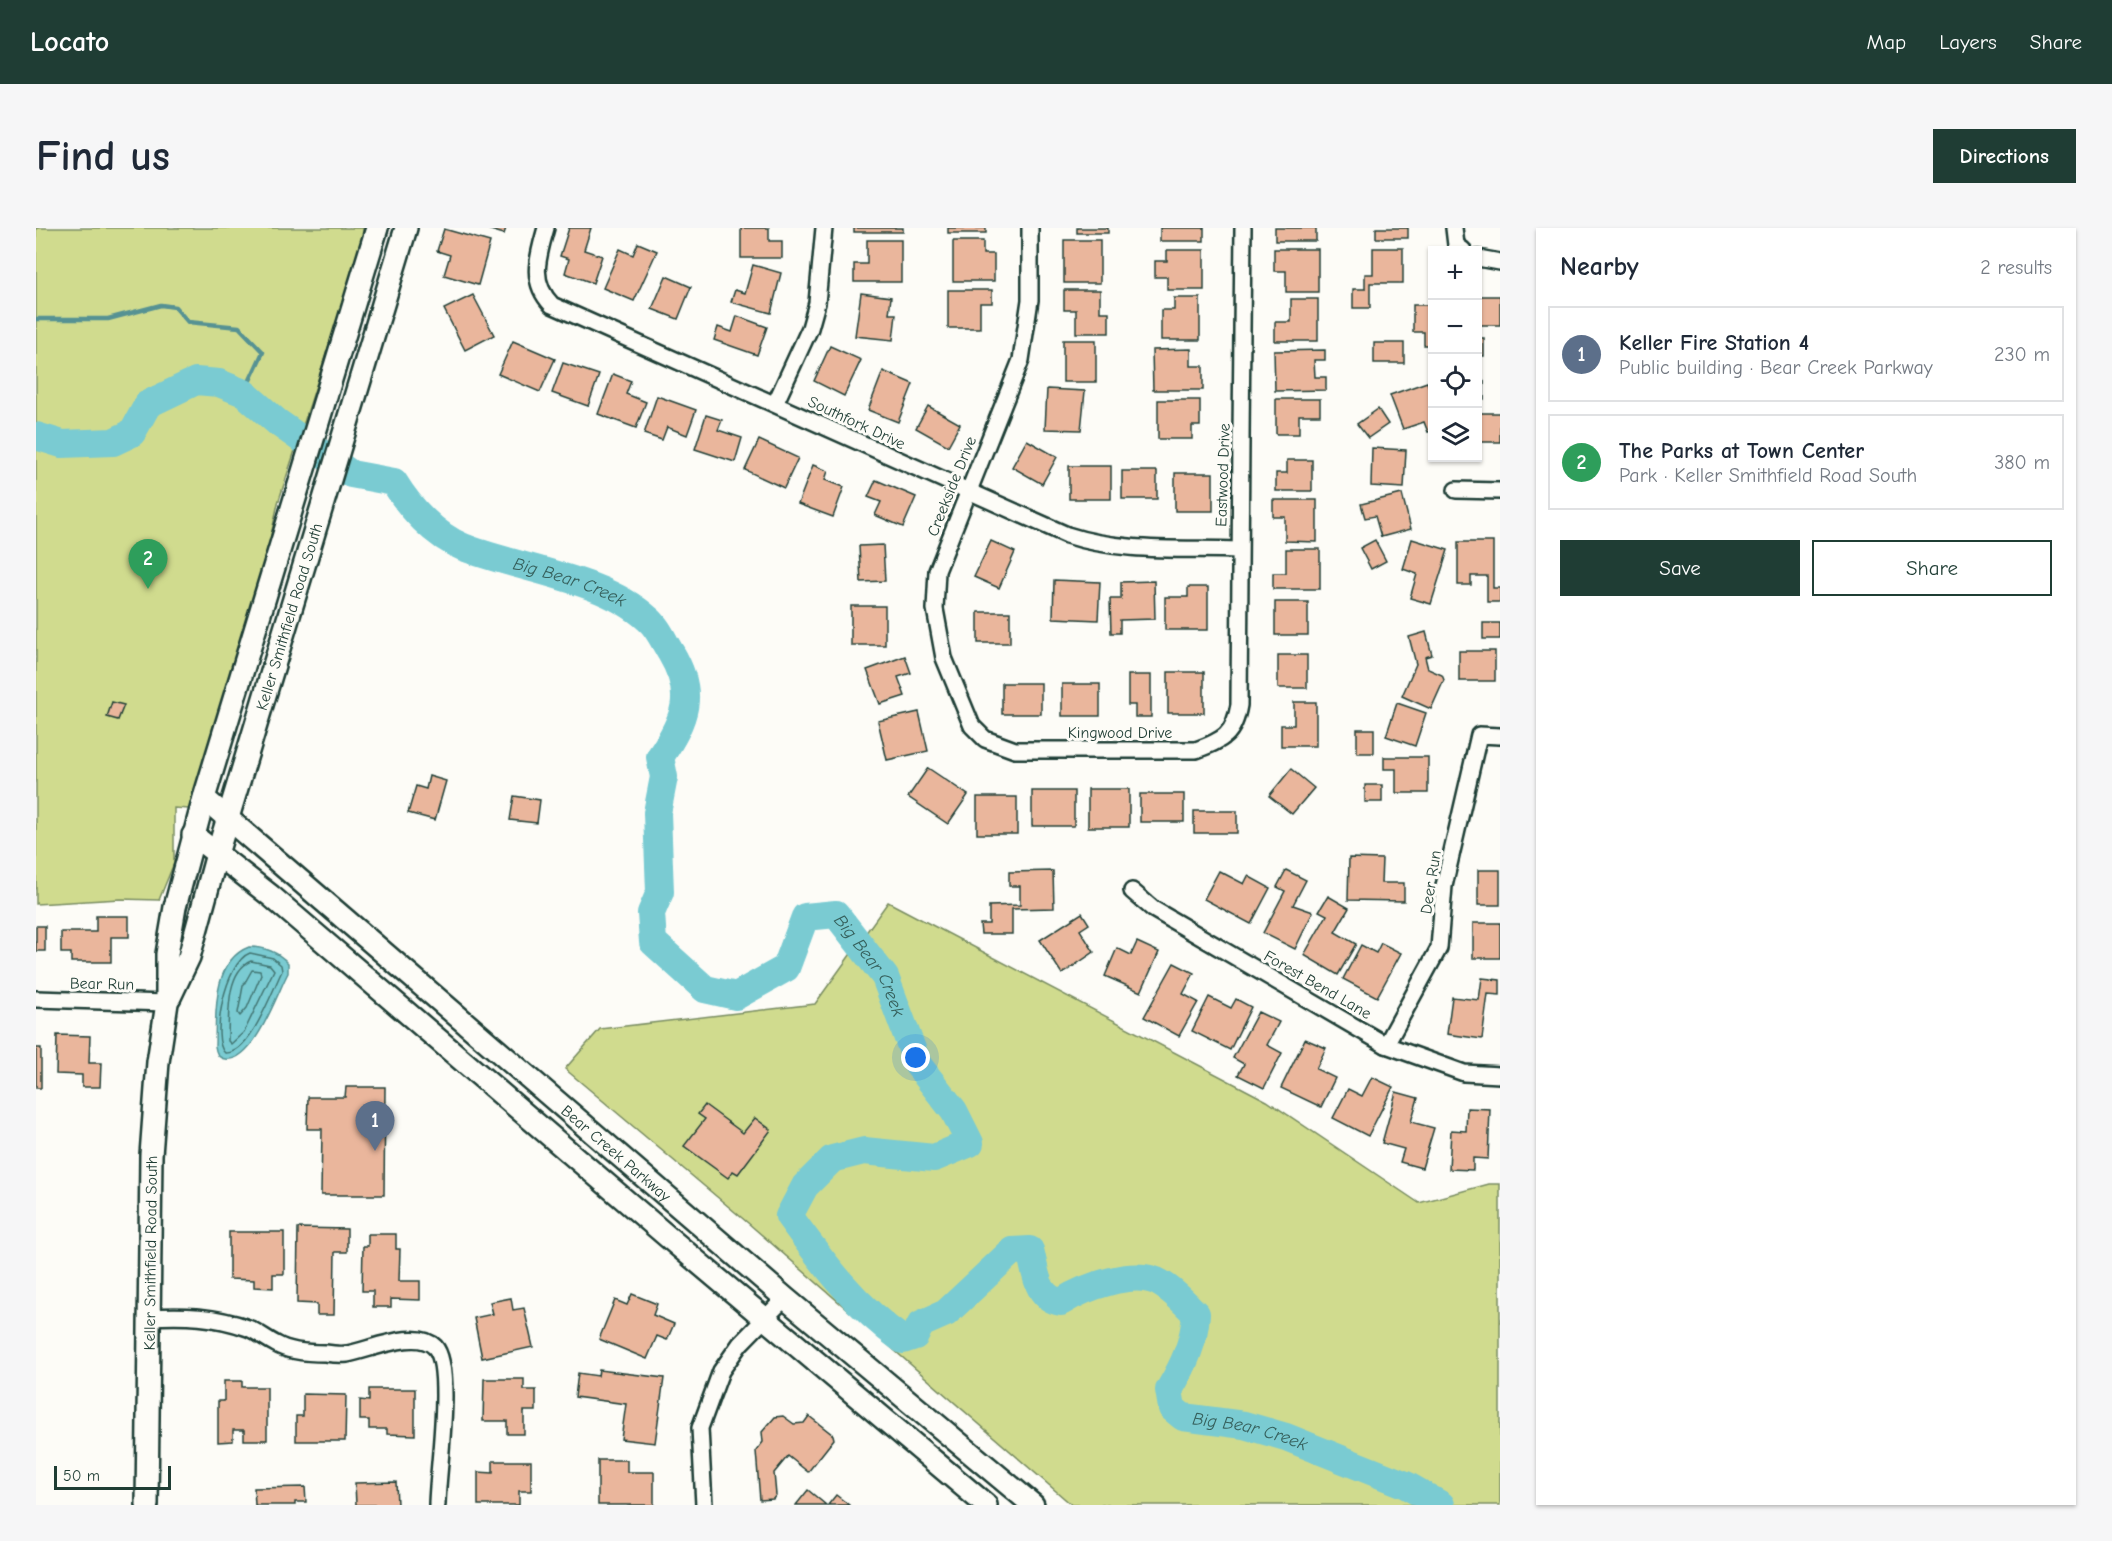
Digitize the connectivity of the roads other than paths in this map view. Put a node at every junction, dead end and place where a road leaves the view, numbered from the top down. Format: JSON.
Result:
{"nodes":[{"id":1,"x":377,"y":228,"type":"edge"},
{"id":2,"x":406,"y":228,"type":"edge"},
{"id":3,"x":546,"y":228,"type":"edge"},
{"id":4,"x":824,"y":228,"type":"edge"},
{"id":5,"x":1030,"y":228,"type":"edge"},
{"id":6,"x":1243,"y":228,"type":"edge"},
{"id":7,"x":1454,"y":228,"type":"edge"},
{"id":8,"x":1457,"y":246,"type":"edge"},
{"id":9,"x":1482,"y":259,"type":"edge"},
{"id":10,"x":1500,"y":262,"type":"edge"},
{"id":11,"x":775,"y":404,"type":"junction"},
{"id":12,"x":1456,"y":490,"type":"dead end"},
{"id":13,"x":1500,"y":491,"type":"edge"},
{"id":14,"x":967,"y":492,"type":"junction"},
{"id":15,"x":1238,"y":550,"type":"junction"},
{"id":16,"x":1236,"y":723,"type":"joint"},
{"id":17,"x":1500,"y":735,"type":"edge"},
{"id":18,"x":995,"y":744,"type":"joint"},
{"id":19,"x":204,"y":798,"type":"junction"},
{"id":20,"x":228,"y":819,"type":"junction"},
{"id":21,"x":193,"y":836,"type":"junction"},
{"id":22,"x":217,"y":854,"type":"junction"},
{"id":23,"x":1132,"y":891,"type":"dead end"},
{"id":24,"x":398,"y":966,"type":"junction"},
{"id":25,"x":379,"y":989,"type":"junction"},
{"id":26,"x":36,"y":999,"type":"edge"},
{"id":27,"x":167,"y":1003,"type":"junction"},
{"id":28,"x":1386,"y":1045,"type":"junction"},
{"id":29,"x":522,"y":1072,"type":"junction"},
{"id":30,"x":1500,"y":1075,"type":"edge"},
{"id":31,"x":503,"y":1096,"type":"junction"},
{"id":32,"x":615,"y":1152,"type":"junction"},
{"id":33,"x":594,"y":1174,"type":"junction"},
{"id":34,"x":784,"y":1298,"type":"junction"},
{"id":35,"x":149,"y":1317,"type":"junction"},
{"id":36,"x":765,"y":1319,"type":"junction"},
{"id":37,"x":147,"y":1505,"type":"edge"},
{"id":38,"x":437,"y":1505,"type":"edge"},
{"id":39,"x":704,"y":1505,"type":"edge"},
{"id":40,"x":986,"y":1505,"type":"edge"},
{"id":41,"x":1033,"y":1505,"type":"edge"}],
"edges":[{"from":1,"to":19,"type":"main road","name":"Keller Smithfield Road South"},
{"from":2,"to":20,"type":"main road","name":"Keller Smithfield Road South"},
{"from":3,"to":11,"type":"street","name":"Southfork Drive"},
{"from":4,"to":11,"type":"street"},
{"from":5,"to":14,"type":"street","name":"Creekside Drive"},
{"from":6,"to":15,"type":"street","name":"Eastwood Drive"},
{"from":7,"to":8,"type":"street"},
{"from":9,"to":10,"type":"street"},
{"from":11,"to":14,"type":"street","name":"Southfork Drive"},
{"from":12,"to":13,"type":"street"},
{"from":14,"to":15,"type":"street","name":"Southfork Drive"},
{"from":14,"to":18,"type":"street","name":"Creekside Drive"},
{"from":15,"to":16,"type":"street","name":"Eastwood Drive"},
{"from":16,"to":18,"type":"street","name":"Kingwood Drive"},
{"from":17,"to":28,"type":"street","name":"Deer Run"},
{"from":19,"to":20,"type":"main road","name":"Bear Creek Parkway"},
{"from":19,"to":21,"type":"main road","name":"Keller Smithfield Road South"},
{"from":20,"to":22,"type":"main road","name":"Keller Smithfield Road South"},
{"from":20,"to":24,"type":"main road","name":"Bear Creek Parkway"},
{"from":21,"to":22,"type":"main road","name":"Bear Creek Parkway"},
{"from":21,"to":27,"type":"main road","name":"Keller Smithfield Road South"},
{"from":22,"to":25,"type":"main road","name":"Bear Creek Parkway"},
{"from":22,"to":27,"type":"main road","name":"Keller Smithfield Road South"},
{"from":23,"to":28,"type":"street","name":"Forest Bend Lane"},
{"from":24,"to":25,"type":"main road"},
{"from":24,"to":29,"type":"main road","name":"Bear Creek Parkway"},
{"from":25,"to":31,"type":"main road","name":"Bear Creek Parkway"},
{"from":26,"to":27,"type":"street","name":"Bear Run"},
{"from":27,"to":35,"type":"main road","name":"Keller Smithfield Road South"},
{"from":28,"to":30,"type":"street","name":"Forest Bend Lane"},
{"from":29,"to":31,"type":"main road"},
{"from":29,"to":32,"type":"main road","name":"Bear Creek Parkway"},
{"from":31,"to":33,"type":"main road","name":"Bear Creek Parkway"},
{"from":32,"to":33,"type":"main road"},
{"from":32,"to":34,"type":"main road","name":"Bear Creek Parkway"},
{"from":33,"to":36,"type":"main road","name":"Bear Creek Parkway"},
{"from":34,"to":36,"type":"street"},
{"from":34,"to":41,"type":"main road","name":"Bear Creek Parkway"},
{"from":35,"to":37,"type":"main road","name":"Keller Smithfield Road South"},
{"from":35,"to":38,"type":"street"},
{"from":36,"to":39,"type":"street"},
{"from":36,"to":40,"type":"main road","name":"Bear Creek Parkway"}]}
